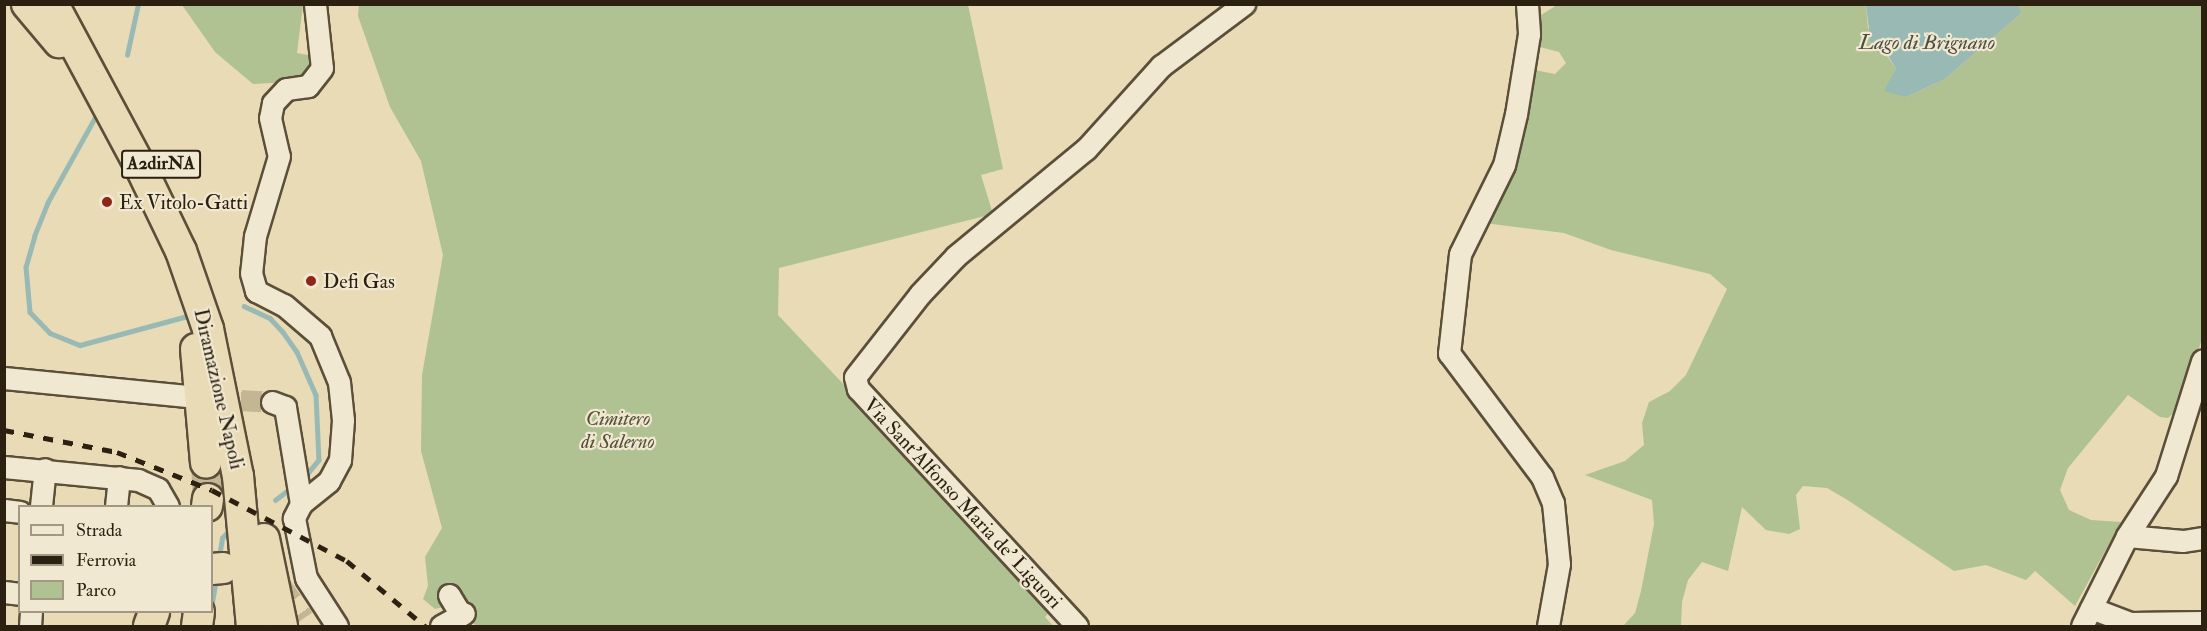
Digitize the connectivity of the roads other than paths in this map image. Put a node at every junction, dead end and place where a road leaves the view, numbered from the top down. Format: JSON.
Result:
{"nodes":[{"id":1,"x":27,"y":4,"type":"edge"},
{"id":2,"x":53,"y":4,"type":"edge"},
{"id":3,"x":75,"y":4,"type":"edge"},
{"id":4,"x":315,"y":4,"type":"edge"},
{"id":5,"x":1244,"y":4,"type":"edge"},
{"id":6,"x":1527,"y":4,"type":"edge"},
{"id":7,"x":100,"y":89,"type":"junction"},
{"id":8,"x":181,"y":251,"type":"junction"},
{"id":9,"x":2202,"y":361,"type":"edge"},
{"id":10,"x":4,"y":378,"type":"edge"},
{"id":11,"x":196,"y":397,"type":"tunnel mouth"},
{"id":12,"x":272,"y":402,"type":"dead end"},
{"id":13,"x":206,"y":464,"type":"tunnel mouth"},
{"id":14,"x":4,"y":466,"type":"edge"},
{"id":15,"x":45,"y":469,"type":"junction"},
{"id":16,"x":119,"y":477,"type":"junction"},
{"id":17,"x":299,"y":489,"type":"junction"},
{"id":18,"x":41,"y":505,"type":"edge"},
{"id":19,"x":116,"y":505,"type":"edge"},
{"id":20,"x":167,"y":505,"type":"edge"},
{"id":21,"x":2127,"y":536,"type":"junction"},
{"id":22,"x":2202,"y":538,"type":"edge"},
{"id":23,"x":264,"y":539,"type":"junction"},
{"id":24,"x":449,"y":595,"type":"dead end"},
{"id":25,"x":2087,"y":617,"type":"edge"},
{"id":26,"x":2202,"y":622,"type":"edge"},
{"id":27,"x":295,"y":625,"type":"edge"},
{"id":28,"x":252,"y":627,"type":"edge"},
{"id":29,"x":270,"y":627,"type":"edge"},
{"id":30,"x":337,"y":627,"type":"edge"},
{"id":31,"x":441,"y":627,"type":"edge"},
{"id":32,"x":1077,"y":627,"type":"edge"},
{"id":33,"x":1548,"y":627,"type":"edge"}],
"edges":[{"from":1,"to":7,"type":"highway"},
{"from":2,"to":7,"type":"highway","name":"Diramazione Napoli","number":"A2dirNA"},
{"from":3,"to":23,"type":"highway","name":"Diramazione Napoli","number":"A2dirNA"},
{"from":4,"to":17,"type":"street"},
{"from":5,"to":32,"type":"street","name":"Via Sant'Alfonso Maria de' Liguori"},
{"from":6,"to":33,"type":"street"},
{"from":7,"to":8,"type":"highway","name":"Diramazione Napoli","number":"A2dirNA"},
{"from":8,"to":13,"type":"highway"},
{"from":8,"to":28,"type":"highway","name":"Diramazione Napoli","number":"A2dirNA"},
{"from":9,"to":21,"type":"street"},
{"from":10,"to":11,"type":"street"},
{"from":12,"to":17,"type":"street"},
{"from":14,"to":15,"type":"street"},
{"from":15,"to":16,"type":"street"},
{"from":15,"to":18,"type":"street"},
{"from":16,"to":19,"type":"street"},
{"from":16,"to":20,"type":"street"},
{"from":17,"to":30,"type":"street"},
{"from":21,"to":22,"type":"street"},
{"from":21,"to":25,"type":"street"},
{"from":23,"to":27,"type":"highway"},
{"from":23,"to":29,"type":"highway","name":"Diramazione Napoli","number":"A2dirNA"},
{"from":24,"to":31,"type":"street"},
{"from":25,"to":26,"type":"street"}]}
